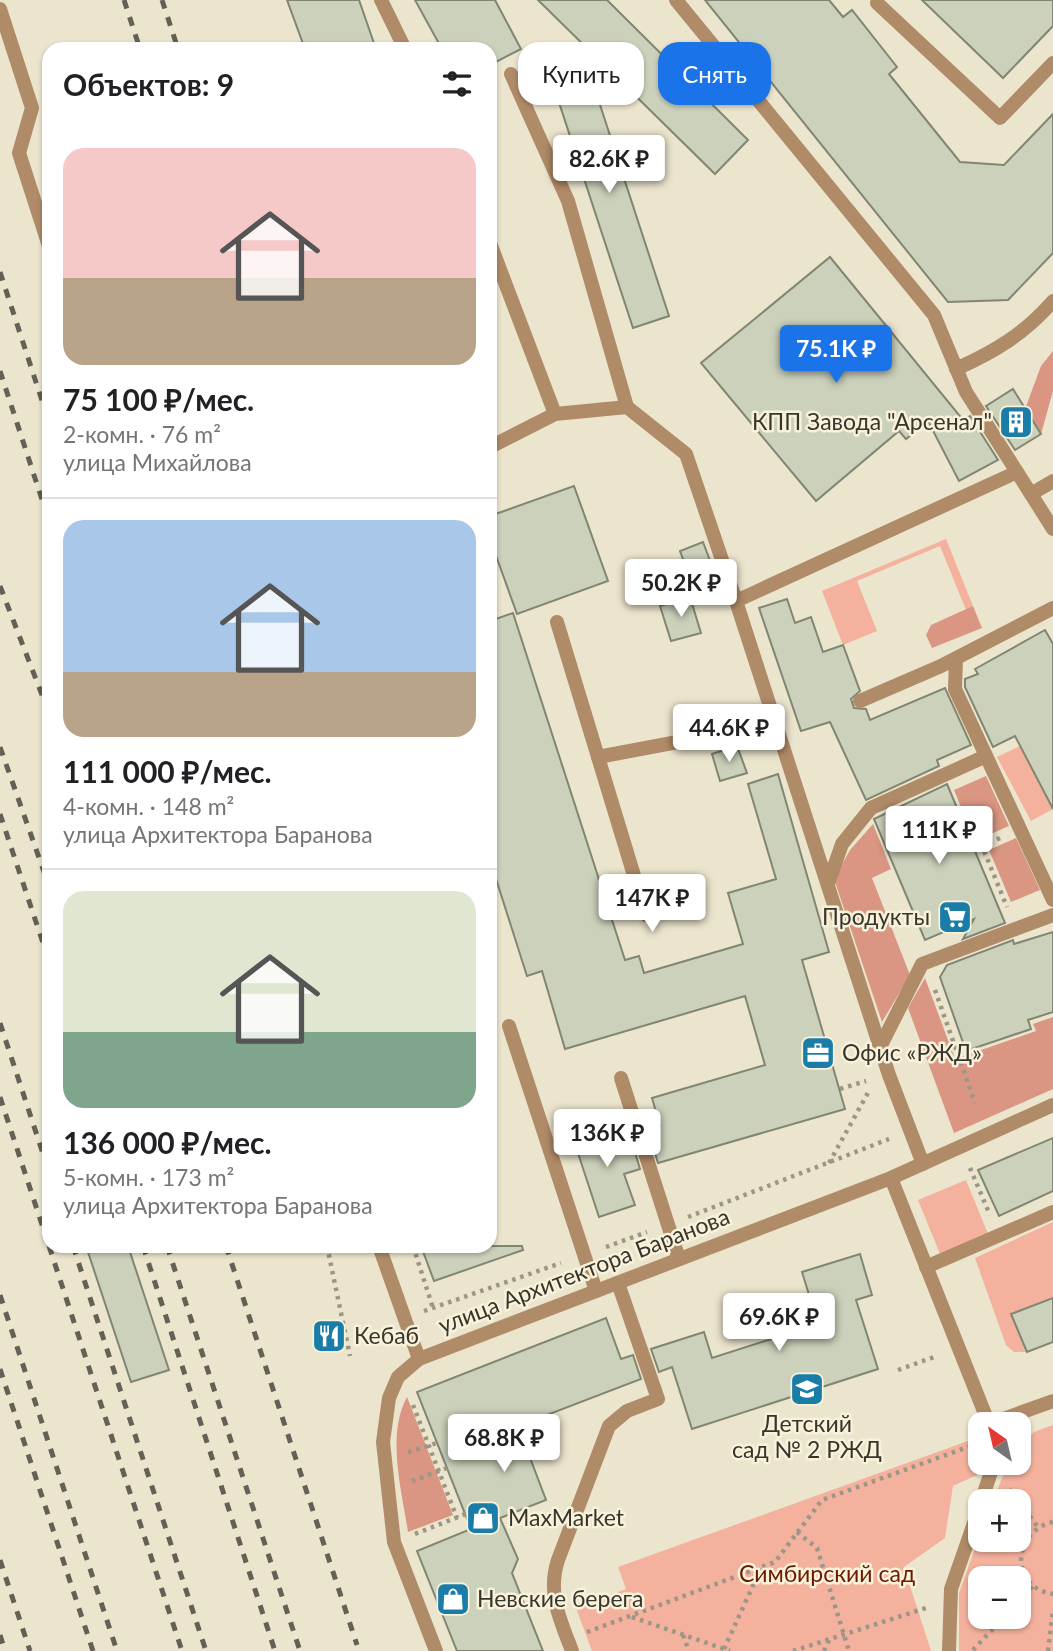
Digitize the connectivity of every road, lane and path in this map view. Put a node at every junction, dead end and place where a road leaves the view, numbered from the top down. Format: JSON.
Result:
{"nodes":[{"id":1,"x":381,"y":0,"type":"edge"},
{"id":2,"x":676,"y":0,"type":"edge"},
{"id":3,"x":877,"y":1,"type":"edge"},
{"id":4,"x":0,"y":9,"type":"edge"},
{"id":5,"x":402,"y":42,"type":"edge"},
{"id":6,"x":1053,"y":63,"type":"edge"},
{"id":7,"x":512,"y":74,"type":"dead end"},
{"id":8,"x":42,"y":224,"type":"edge"},
{"id":9,"x":497,"y":261,"type":"edge"},
{"id":10,"x":1053,"y":301,"type":"edge"},
{"id":11,"x":956,"y":369,"type":"junction"},
{"id":12,"x":627,"y":407,"type":"junction"},
{"id":13,"x":555,"y":414,"type":"junction"},
{"id":14,"x":497,"y":443,"type":"edge"},
{"id":15,"x":1017,"y":472,"type":"junction"},
{"id":16,"x":1053,"y":481,"type":"edge"},
{"id":17,"x":1031,"y":494,"type":"junction"},
{"id":18,"x":1053,"y":529,"type":"edge"},
{"id":19,"x":736,"y":601,"type":"junction"},
{"id":20,"x":1053,"y":608,"type":"edge"},
{"id":21,"x":558,"y":622,"type":"dead end"},
{"id":22,"x":956,"y":659,"type":"junction"},
{"id":23,"x":860,"y":701,"type":"dead end"},
{"id":24,"x":777,"y":720,"type":"junction"},
{"id":25,"x":986,"y":756,"type":"junction"},
{"id":26,"x":598,"y":757,"type":"junction"},
{"id":27,"x":1020,"y":829,"type":"junction"},
{"id":28,"x":828,"y":884,"type":"junction"},
{"id":29,"x":1053,"y":900,"type":"edge"},
{"id":30,"x":646,"y":915,"type":"dead end"},
{"id":31,"x":1053,"y":915,"type":"edge"},
{"id":32,"x":1016,"y":929,"type":"junction"},
{"id":33,"x":922,"y":964,"type":"junction"},
{"id":34,"x":509,"y":1026,"type":"dead end"},
{"id":35,"x":880,"y":1047,"type":"junction"},
{"id":36,"x":621,"y":1078,"type":"dead end"},
{"id":37,"x":877,"y":1079,"type":"dead end"},
{"id":38,"x":975,"y":1103,"type":"dead end"},
{"id":39,"x":1053,"y":1105,"type":"edge"},
{"id":40,"x":828,"y":1163,"type":"dead end"},
{"id":41,"x":923,"y":1164,"type":"junction"},
{"id":42,"x":968,"y":1164,"type":"dead end"},
{"id":43,"x":891,"y":1178,"type":"junction"},
{"id":44,"x":1053,"y":1212,"type":"edge"},
{"id":45,"x":999,"y":1237,"type":"junction"},
{"id":46,"x":328,"y":1253,"type":"edge"},
{"id":47,"x":381,"y":1253,"type":"edge"},
{"id":48,"x":414,"y":1253,"type":"edge"},
{"id":49,"x":679,"y":1259,"type":"junction"},
{"id":50,"x":926,"y":1267,"type":"junction"},
{"id":51,"x":618,"y":1283,"type":"junction"},
{"id":52,"x":596,"y":1291,"type":"junction"},
{"id":53,"x":433,"y":1308,"type":"dead end"},
{"id":54,"x":958,"y":1348,"type":"junction"},
{"id":55,"x":350,"y":1356,"type":"dead end"},
{"id":56,"x":419,"y":1359,"type":"junction"},
{"id":57,"x":898,"y":1370,"type":"dead end"},
{"id":58,"x":412,"y":1401,"type":"dead end"},
{"id":59,"x":1053,"y":1401,"type":"edge"},
{"id":60,"x":984,"y":1412,"type":"edge"},
{"id":61,"x":1022,"y":1412,"type":"edge"},
{"id":62,"x":437,"y":1443,"type":"dead end"},
{"id":63,"x":429,"y":1445,"type":"junction"},
{"id":64,"x":968,"y":1446,"type":"edge"},
{"id":65,"x":405,"y":1453,"type":"dead end"},
{"id":66,"x":447,"y":1468,"type":"dead end"},
{"id":67,"x":439,"y":1471,"type":"junction"},
{"id":68,"x":1000,"y":1475,"type":"edge"},
{"id":69,"x":407,"y":1482,"type":"dead end"},
{"id":70,"x":473,"y":1511,"type":"dead end"},
{"id":71,"x":457,"y":1518,"type":"junction"},
{"id":72,"x":1053,"y":1521,"type":"edge"},
{"id":73,"x":1038,"y":1527,"type":"junction"},
{"id":74,"x":797,"y":1532,"type":"junction"},
{"id":75,"x":968,"y":1541,"type":"edge"},
{"id":76,"x":394,"y":1542,"type":"junction"},
{"id":77,"x":761,"y":1568,"type":"junction"},
{"id":78,"x":1034,"y":1585,"type":"junction"},
{"id":79,"x":1031,"y":1588,"type":"edge"},
{"id":80,"x":1053,"y":1594,"type":"edge"},
{"id":81,"x":951,"y":1600,"type":"junction"},
{"id":82,"x":1053,"y":1610,"type":"edge"},
{"id":83,"x":632,"y":1616,"type":"junction"},
{"id":84,"x":993,"y":1629,"type":"edge"},
{"id":85,"x":585,"y":1633,"type":"dead end"},
{"id":86,"x":844,"y":1633,"type":"junction"},
{"id":87,"x":683,"y":1635,"type":"junction"},
{"id":88,"x":830,"y":1639,"type":"junction"},
{"id":89,"x":727,"y":1650,"type":"edge"},
{"id":90,"x":436,"y":1651,"type":"edge"},
{"id":91,"x":572,"y":1651,"type":"edge"},
{"id":92,"x":689,"y":1651,"type":"edge"},
{"id":93,"x":793,"y":1651,"type":"edge"},
{"id":94,"x":824,"y":1651,"type":"edge"},
{"id":95,"x":849,"y":1651,"type":"edge"},
{"id":96,"x":949,"y":1651,"type":"edge"},
{"id":97,"x":972,"y":1651,"type":"edge"},
{"id":98,"x":1048,"y":1651,"type":"edge"}],
"edges":[{"from":1,"to":5,"type":"street"},
{"from":2,"to":11,"type":"street"},
{"from":3,"to":6,"type":"street"},
{"from":4,"to":8,"type":"street"},
{"from":7,"to":12,"type":"street"},
{"from":9,"to":13,"type":"street"},
{"from":10,"to":11,"type":"street"},
{"from":11,"to":15,"type":"street"},
{"from":12,"to":13,"type":"street"},
{"from":12,"to":19,"type":"street"},
{"from":13,"to":14,"type":"street"},
{"from":15,"to":17,"type":"street"},
{"from":15,"to":19,"type":"street"},
{"from":16,"to":17,"type":"street"},
{"from":17,"to":18,"type":"street"},
{"from":19,"to":24,"type":"street"},
{"from":20,"to":22,"type":"street"},
{"from":21,"to":26,"type":"street"},
{"from":22,"to":23,"type":"street"},
{"from":22,"to":25,"type":"street"},
{"from":24,"to":26,"type":"street"},
{"from":24,"to":28,"type":"street"},
{"from":25,"to":27,"type":"street"},
{"from":25,"to":28,"type":"street"},
{"from":26,"to":30,"type":"street"},
{"from":27,"to":29,"type":"street"},
{"from":27,"to":32,"type":"path"},
{"from":28,"to":35,"type":"street"},
{"from":31,"to":32,"type":"street"},
{"from":32,"to":33,"type":"street"},
{"from":33,"to":35,"type":"street"},
{"from":33,"to":38,"type":"path"},
{"from":34,"to":52,"type":"street"},
{"from":35,"to":41,"type":"street"},
{"from":36,"to":49,"type":"street"},
{"from":37,"to":40,"type":"path"},
{"from":39,"to":41,"type":"street","name":"улица Архитектора Баранова"},
{"from":41,"to":43,"type":"street","name":"улица Архитектора Баранова"},
{"from":42,"to":45,"type":"path"},
{"from":43,"to":49,"type":"street","name":"улица Архитектора Баранова"},
{"from":43,"to":50,"type":"street"},
{"from":44,"to":45,"type":"street"},
{"from":45,"to":50,"type":"street"},
{"from":46,"to":55,"type":"path"},
{"from":47,"to":56,"type":"street"},
{"from":48,"to":53,"type":"path"},
{"from":49,"to":51,"type":"street","name":"улица Архитектора Баранова"},
{"from":50,"to":54,"type":"street"},
{"from":51,"to":52,"type":"street","name":"улица Архитектора Баранова"},
{"from":51,"to":91,"type":"street"},
{"from":52,"to":56,"type":"street","name":"улица Архитектора Баранова"},
{"from":54,"to":57,"type":"path"},
{"from":54,"to":60,"type":"street"},
{"from":56,"to":76,"type":"street","name":"улица Архитектора Баранова"},
{"from":58,"to":63,"type":"path"},
{"from":59,"to":61,"type":"street"},
{"from":62,"to":63,"type":"path"},
{"from":63,"to":65,"type":"path"},
{"from":63,"to":67,"type":"path"},
{"from":64,"to":74,"type":"path"},
{"from":66,"to":67,"type":"path"},
{"from":67,"to":69,"type":"path"},
{"from":67,"to":71,"type":"path"},
{"from":68,"to":73,"type":"path"},
{"from":70,"to":71,"type":"path"},
{"from":71,"to":76,"type":"path"},
{"from":72,"to":73,"type":"path"},
{"from":73,"to":78,"type":"path"},
{"from":74,"to":77,"type":"path"},
{"from":74,"to":86,"type":"path"},
{"from":75,"to":81,"type":"street"},
{"from":76,"to":90,"type":"street","name":"улица Архитектора Баранова"},
{"from":77,"to":83,"type":"path"},
{"from":77,"to":89,"type":"path"},
{"from":78,"to":79,"type":"path"},
{"from":78,"to":80,"type":"path"},
{"from":81,"to":86,"type":"path"},
{"from":81,"to":96,"type":"street"},
{"from":82,"to":98,"type":"path"},
{"from":83,"to":85,"type":"path"},
{"from":83,"to":87,"type":"path"},
{"from":84,"to":97,"type":"path"},
{"from":86,"to":88,"type":"path"},
{"from":86,"to":95,"type":"path"},
{"from":87,"to":89,"type":"path"},
{"from":87,"to":92,"type":"path"},
{"from":88,"to":93,"type":"path"},
{"from":88,"to":94,"type":"path"}]}
